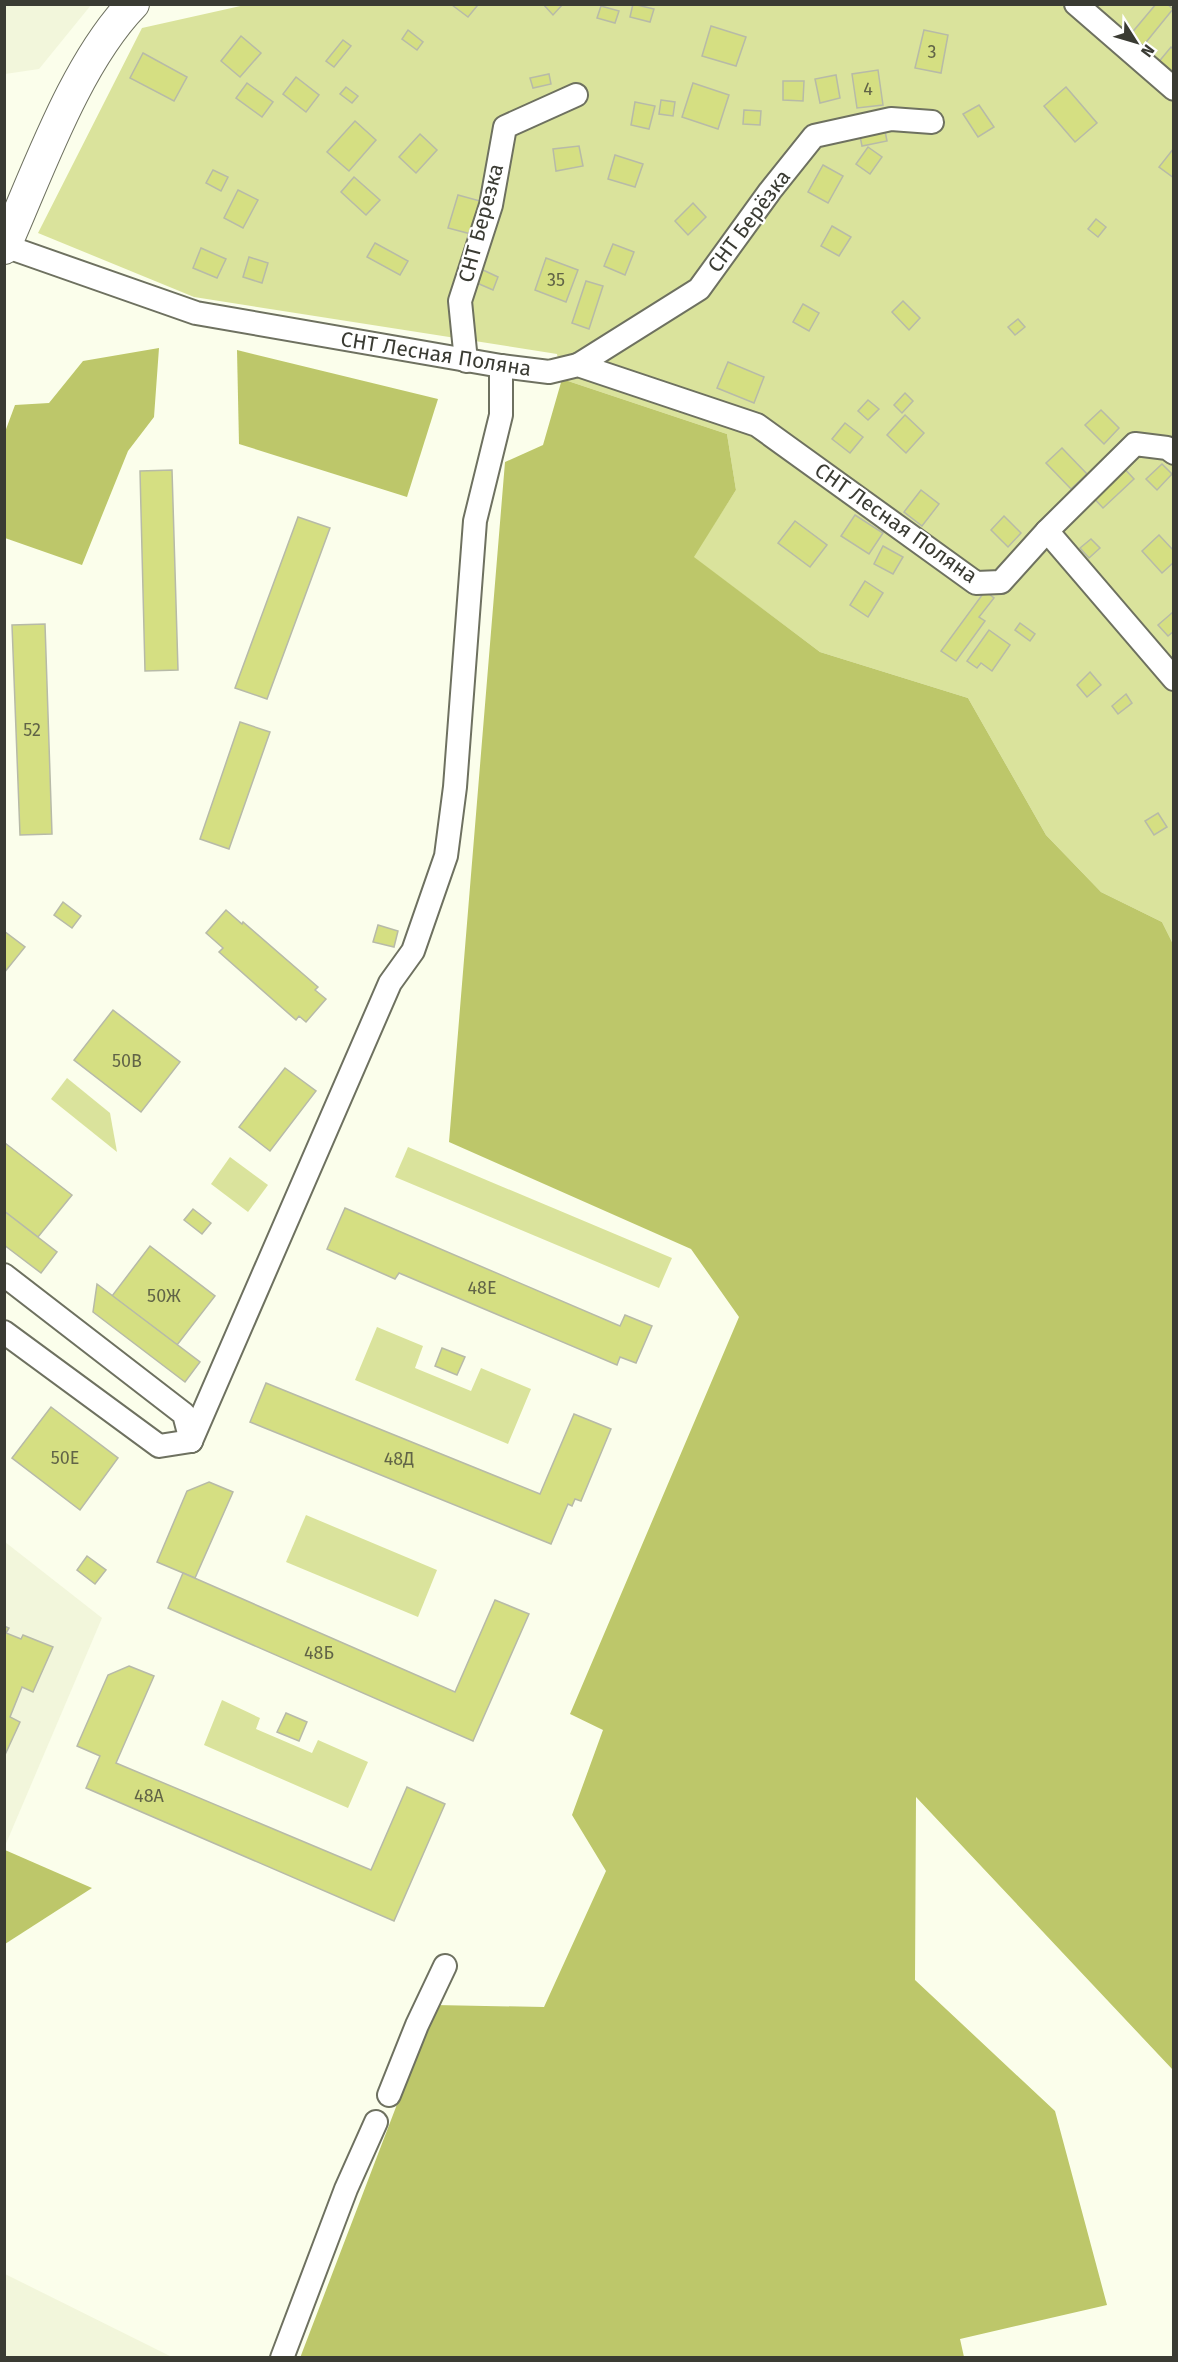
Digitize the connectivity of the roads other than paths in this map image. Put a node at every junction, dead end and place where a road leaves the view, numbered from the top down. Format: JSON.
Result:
{"nodes":[{"id":1,"x":133,"y":4,"type":"edge"},
{"id":2,"x":1076,"y":4,"type":"edge"},
{"id":3,"x":1173,"y":89,"type":"edge"},
{"id":4,"x":576,"y":94,"type":"dead end"},
{"id":5,"x":932,"y":122,"type":"dead end"},
{"id":6,"x":5,"y":247,"type":"edge"},
{"id":7,"x":466,"y":361,"type":"junction"},
{"id":8,"x":578,"y":365,"type":"junction"},
{"id":9,"x":501,"y":366,"type":"junction"},
{"id":10,"x":1173,"y":453,"type":"edge"},
{"id":11,"x":1047,"y":531,"type":"junction"},
{"id":12,"x":1173,"y":679,"type":"edge"},
{"id":13,"x":4,"y":1275,"type":"edge"},
{"id":14,"x":4,"y":1332,"type":"edge"},
{"id":15,"x":191,"y":1441,"type":"junction"},
{"id":16,"x":445,"y":1966,"type":"dead end"},
{"id":17,"x":389,"y":2095,"type":"dead end"},
{"id":18,"x":376,"y":2122,"type":"dead end"},
{"id":19,"x":282,"y":2358,"type":"edge"}],
"edges":[{"from":1,"to":6,"type":"main road"},
{"from":2,"to":3,"type":"street"},
{"from":4,"to":7,"type":"street","name":"СНТ Березка"},
{"from":5,"to":8,"type":"street","name":"СНТ Берёзка"},
{"from":6,"to":7,"type":"street","name":"СНТ Лесная Поляна"},
{"from":7,"to":9,"type":"street","name":"СНТ Лесная Поляна"},
{"from":8,"to":9,"type":"street","name":"СНТ Лесная Поляна"},
{"from":8,"to":11,"type":"street","name":"СНТ Лесная Поляна"},
{"from":9,"to":15,"type":"street"},
{"from":10,"to":11,"type":"street","name":"СНТ Лесная Поляна"},
{"from":11,"to":12,"type":"street"},
{"from":13,"to":15,"type":"street"},
{"from":14,"to":15,"type":"street"},
{"from":16,"to":17,"type":"street"},
{"from":18,"to":19,"type":"street"}]}
